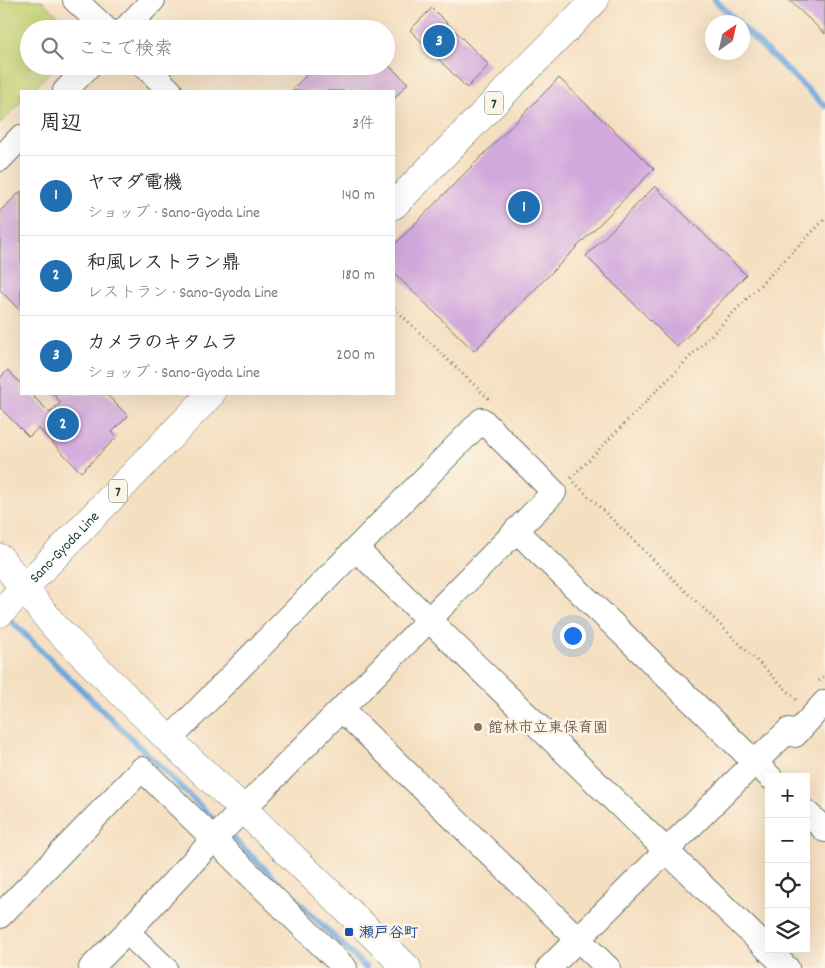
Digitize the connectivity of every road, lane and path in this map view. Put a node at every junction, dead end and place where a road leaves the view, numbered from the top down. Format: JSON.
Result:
{"nodes":[{"id":1,"x":75,"y":0,"type":"edge"},
{"id":2,"x":153,"y":0,"type":"edge"},
{"id":3,"x":595,"y":0,"type":"edge"},
{"id":4,"x":96,"y":20,"type":"edge"},
{"id":5,"x":134,"y":20,"type":"edge"},
{"id":6,"x":80,"y":75,"type":"edge"},
{"id":7,"x":154,"y":75,"type":"edge"},
{"id":8,"x":66,"y":90,"type":"edge"},
{"id":9,"x":169,"y":90,"type":"edge"},
{"id":10,"x":20,"y":138,"type":"edge"},
{"id":11,"x":0,"y":159,"type":"edge"},
{"id":12,"x":395,"y":204,"type":"edge"},
{"id":13,"x":825,"y":219,"type":"edge"},
{"id":14,"x":395,"y":309,"type":"edge"},
{"id":15,"x":211,"y":395,"type":"edge"},
{"id":16,"x":494,"y":404,"type":"dead end"},
{"id":17,"x":516,"y":530,"type":"junction"},
{"id":18,"x":356,"y":549,"type":"junction"},
{"id":19,"x":0,"y":558,"type":"edge"},
{"id":20,"x":25,"y":588,"type":"junction"},
{"id":21,"x":0,"y":613,"type":"edge"},
{"id":22,"x":429,"y":620,"type":"junction"},
{"id":23,"x":825,"y":675,"type":"edge"},
{"id":24,"x":816,"y":693,"type":"edge"},
{"id":25,"x":342,"y":710,"type":"junction"},
{"id":26,"x":169,"y":740,"type":"junction"},
{"id":27,"x":762,"y":769,"type":"edge"},
{"id":28,"x":244,"y":810,"type":"junction"},
{"id":29,"x":810,"y":816,"type":"edge"},
{"id":30,"x":825,"y":830,"type":"edge"},
{"id":31,"x":214,"y":839,"type":"junction"},
{"id":32,"x":666,"y":850,"type":"junction"},
{"id":33,"x":0,"y":916,"type":"edge"},
{"id":34,"x":127,"y":932,"type":"junction"},
{"id":35,"x":577,"y":938,"type":"junction"},
{"id":36,"x":91,"y":968,"type":"edge"},
{"id":37,"x":165,"y":968,"type":"edge"},
{"id":38,"x":345,"y":968,"type":"edge"},
{"id":39,"x":407,"y":968,"type":"edge"},
{"id":40,"x":549,"y":968,"type":"edge"},
{"id":41,"x":608,"y":968,"type":"edge"},
{"id":42,"x":788,"y":968,"type":"edge"}],
"edges":[{"from":1,"to":4,"type":"street"},
{"from":2,"to":5,"type":"street"},
{"from":3,"to":12,"type":"main road","number":"7"},
{"from":6,"to":8,"type":"street"},
{"from":7,"to":9,"type":"street"},
{"from":10,"to":11,"type":"street"},
{"from":13,"to":24,"type":"path"},
{"from":14,"to":16,"type":"path"},
{"from":15,"to":20,"type":"main road","name":"Sano-Gyoda Line","number":"7"},
{"from":17,"to":18,"type":"street"},
{"from":17,"to":22,"type":"street"},
{"from":17,"to":27,"type":"street"},
{"from":18,"to":22,"type":"street"},
{"from":18,"to":26,"type":"street"},
{"from":19,"to":20,"type":"main road"},
{"from":20,"to":21,"type":"main road","name":"Sano-Gyoda Line","number":"7"},
{"from":20,"to":26,"type":"main road"},
{"from":22,"to":25,"type":"street"},
{"from":22,"to":32,"type":"street"},
{"from":23,"to":24,"type":"path"},
{"from":24,"to":27,"type":"street"},
{"from":25,"to":28,"type":"street"},
{"from":25,"to":35,"type":"street"},
{"from":26,"to":28,"type":"main road"},
{"from":27,"to":32,"type":"street"},
{"from":28,"to":31,"type":"street"},
{"from":28,"to":39,"type":"main road"},
{"from":29,"to":30,"type":"street"},
{"from":31,"to":33,"type":"street"},
{"from":31,"to":34,"type":"street"},
{"from":31,"to":38,"type":"street"},
{"from":32,"to":35,"type":"street"},
{"from":32,"to":42,"type":"street"},
{"from":34,"to":36,"type":"street"},
{"from":34,"to":37,"type":"street"},
{"from":35,"to":40,"type":"street"},
{"from":35,"to":41,"type":"street"}]}
